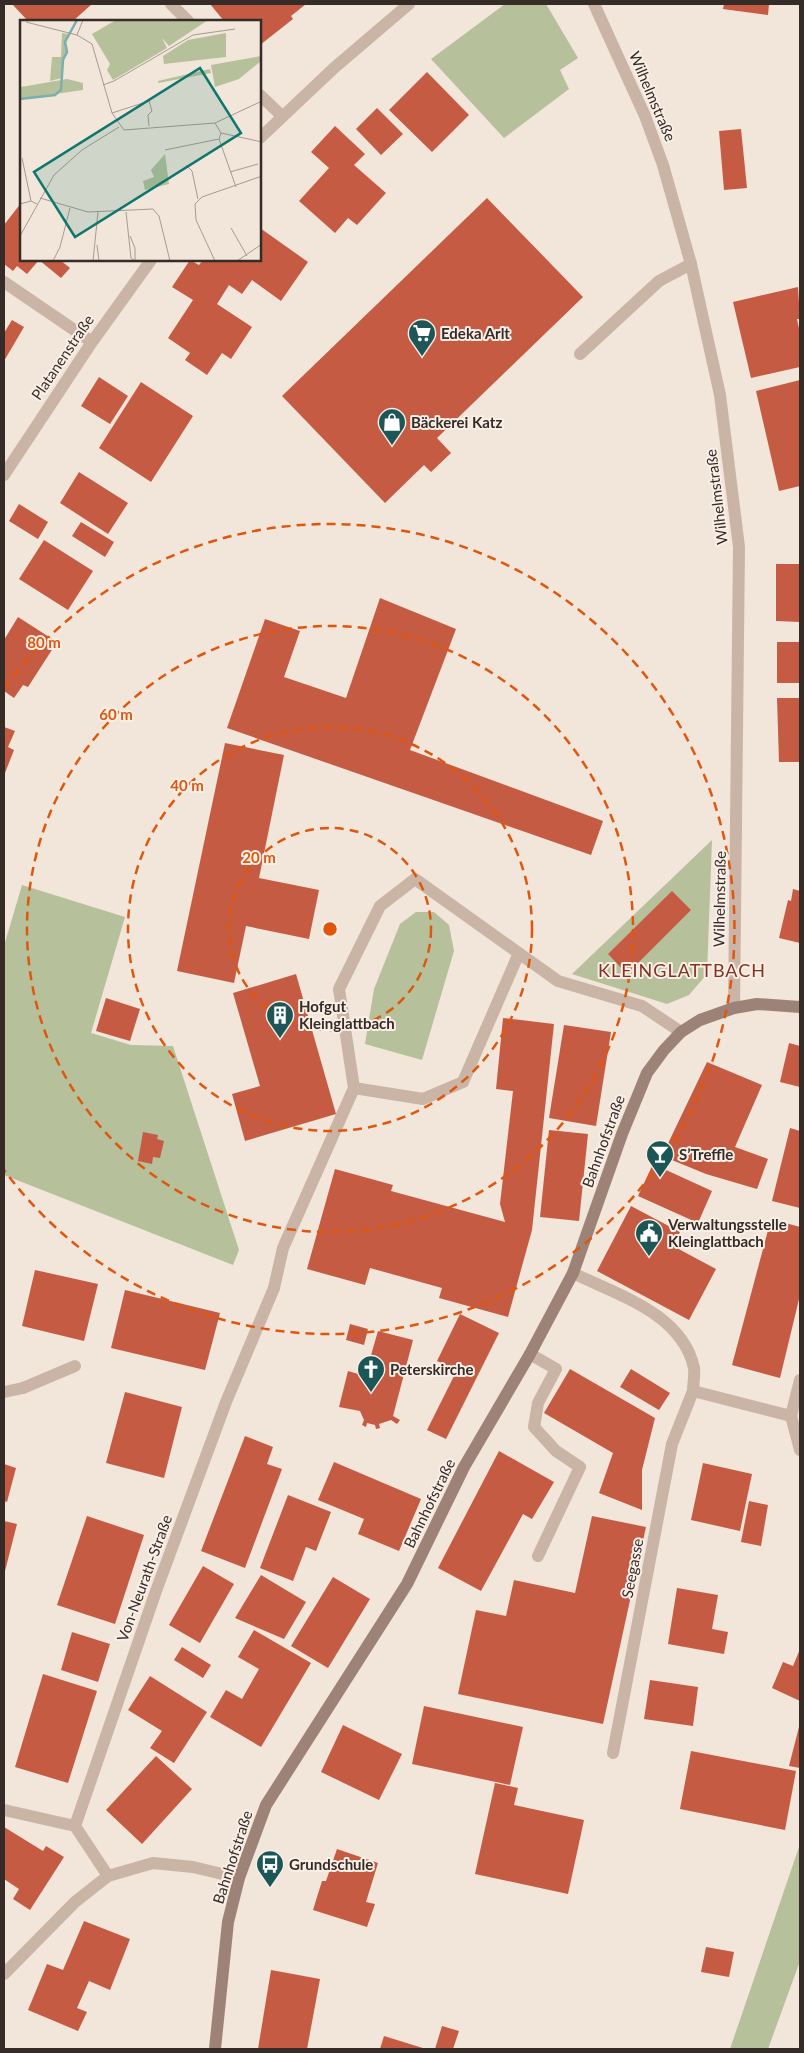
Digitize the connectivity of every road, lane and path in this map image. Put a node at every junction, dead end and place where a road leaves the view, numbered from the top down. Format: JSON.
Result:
{"nodes":[{"id":1,"x":172,"y":4,"type":"edge"},
{"id":2,"x":409,"y":4,"type":"edge"},
{"id":3,"x":594,"y":4,"type":"edge"},
{"id":4,"x":187,"y":20,"type":"edge"},
{"id":5,"x":261,"y":96,"type":"edge"},
{"id":6,"x":282,"y":116,"type":"junction"},
{"id":7,"x":261,"y":137,"type":"edge"},
{"id":8,"x":150,"y":261,"type":"edge"},
{"id":9,"x":691,"y":264,"type":"junction"},
{"id":10,"x":4,"y":282,"type":"edge"},
{"id":11,"x":92,"y":342,"type":"junction"},
{"id":12,"x":580,"y":354,"type":"dead end"},
{"id":13,"x":4,"y":475,"type":"edge"},
{"id":14,"x":519,"y":953,"type":"junction"},
{"id":15,"x":800,"y":1007,"type":"edge"},
{"id":16,"x":734,"y":1008,"type":"junction"},
{"id":17,"x":681,"y":1032,"type":"junction"},
{"id":18,"x":354,"y":1088,"type":"junction"},
{"id":19,"x":573,"y":1274,"type":"junction"},
{"id":20,"x":530,"y":1354,"type":"junction"},
{"id":21,"x":75,"y":1366,"type":"dead end"},
{"id":22,"x":800,"y":1380,"type":"edge"},
{"id":23,"x":693,"y":1391,"type":"junction"},
{"id":24,"x":4,"y":1392,"type":"edge"},
{"id":25,"x":791,"y":1416,"type":"junction"},
{"id":26,"x":800,"y":1450,"type":"edge"},
{"id":27,"x":538,"y":1556,"type":"dead end"},
{"id":28,"x":613,"y":1753,"type":"dead end"},
{"id":29,"x":4,"y":1810,"type":"edge"},
{"id":30,"x":75,"y":1826,"type":"junction"},
{"id":31,"x":108,"y":1876,"type":"junction"},
{"id":32,"x":239,"y":1878,"type":"junction"},
{"id":33,"x":4,"y":1974,"type":"edge"},
{"id":34,"x":215,"y":2049,"type":"edge"}],
"edges":[{"from":1,"to":4,"type":"street"},
{"from":2,"to":6,"type":"street"},
{"from":3,"to":9,"type":"street","name":"Wilhelmstraße"},
{"from":5,"to":6,"type":"street"},
{"from":6,"to":7,"type":"street"},
{"from":8,"to":11,"type":"street","name":"Platanenstraße"},
{"from":9,"to":12,"type":"street"},
{"from":9,"to":16,"type":"street","name":"Wilhelmstraße"},
{"from":10,"to":11,"type":"street"},
{"from":11,"to":13,"type":"street","name":"Platanenstraße"},
{"from":14,"to":17,"type":"street"},
{"from":14,"to":18,"type":"street"},
{"from":14,"to":18,"type":"street"},
{"from":15,"to":16,"type":"main road","name":"Bahnhofstraße"},
{"from":16,"to":17,"type":"main road","name":"Bahnhofstraße"},
{"from":17,"to":19,"type":"main road","name":"Bahnhofstraße"},
{"from":18,"to":30,"type":"street","name":"Von-Neurath-Straße"},
{"from":19,"to":20,"type":"main road","name":"Bahnhofstraße"},
{"from":19,"to":23,"type":"street","name":"Seegasse"},
{"from":20,"to":27,"type":"street"},
{"from":20,"to":32,"type":"main road","name":"Bahnhofstraße"},
{"from":21,"to":24,"type":"street"},
{"from":22,"to":25,"type":"street"},
{"from":23,"to":25,"type":"street"},
{"from":23,"to":28,"type":"street","name":"Seegasse"},
{"from":25,"to":26,"type":"street"},
{"from":29,"to":30,"type":"street"},
{"from":30,"to":31,"type":"street"},
{"from":31,"to":32,"type":"street"},
{"from":31,"to":33,"type":"street"},
{"from":32,"to":34,"type":"main road","name":"Bahnhofstraße"}]}
